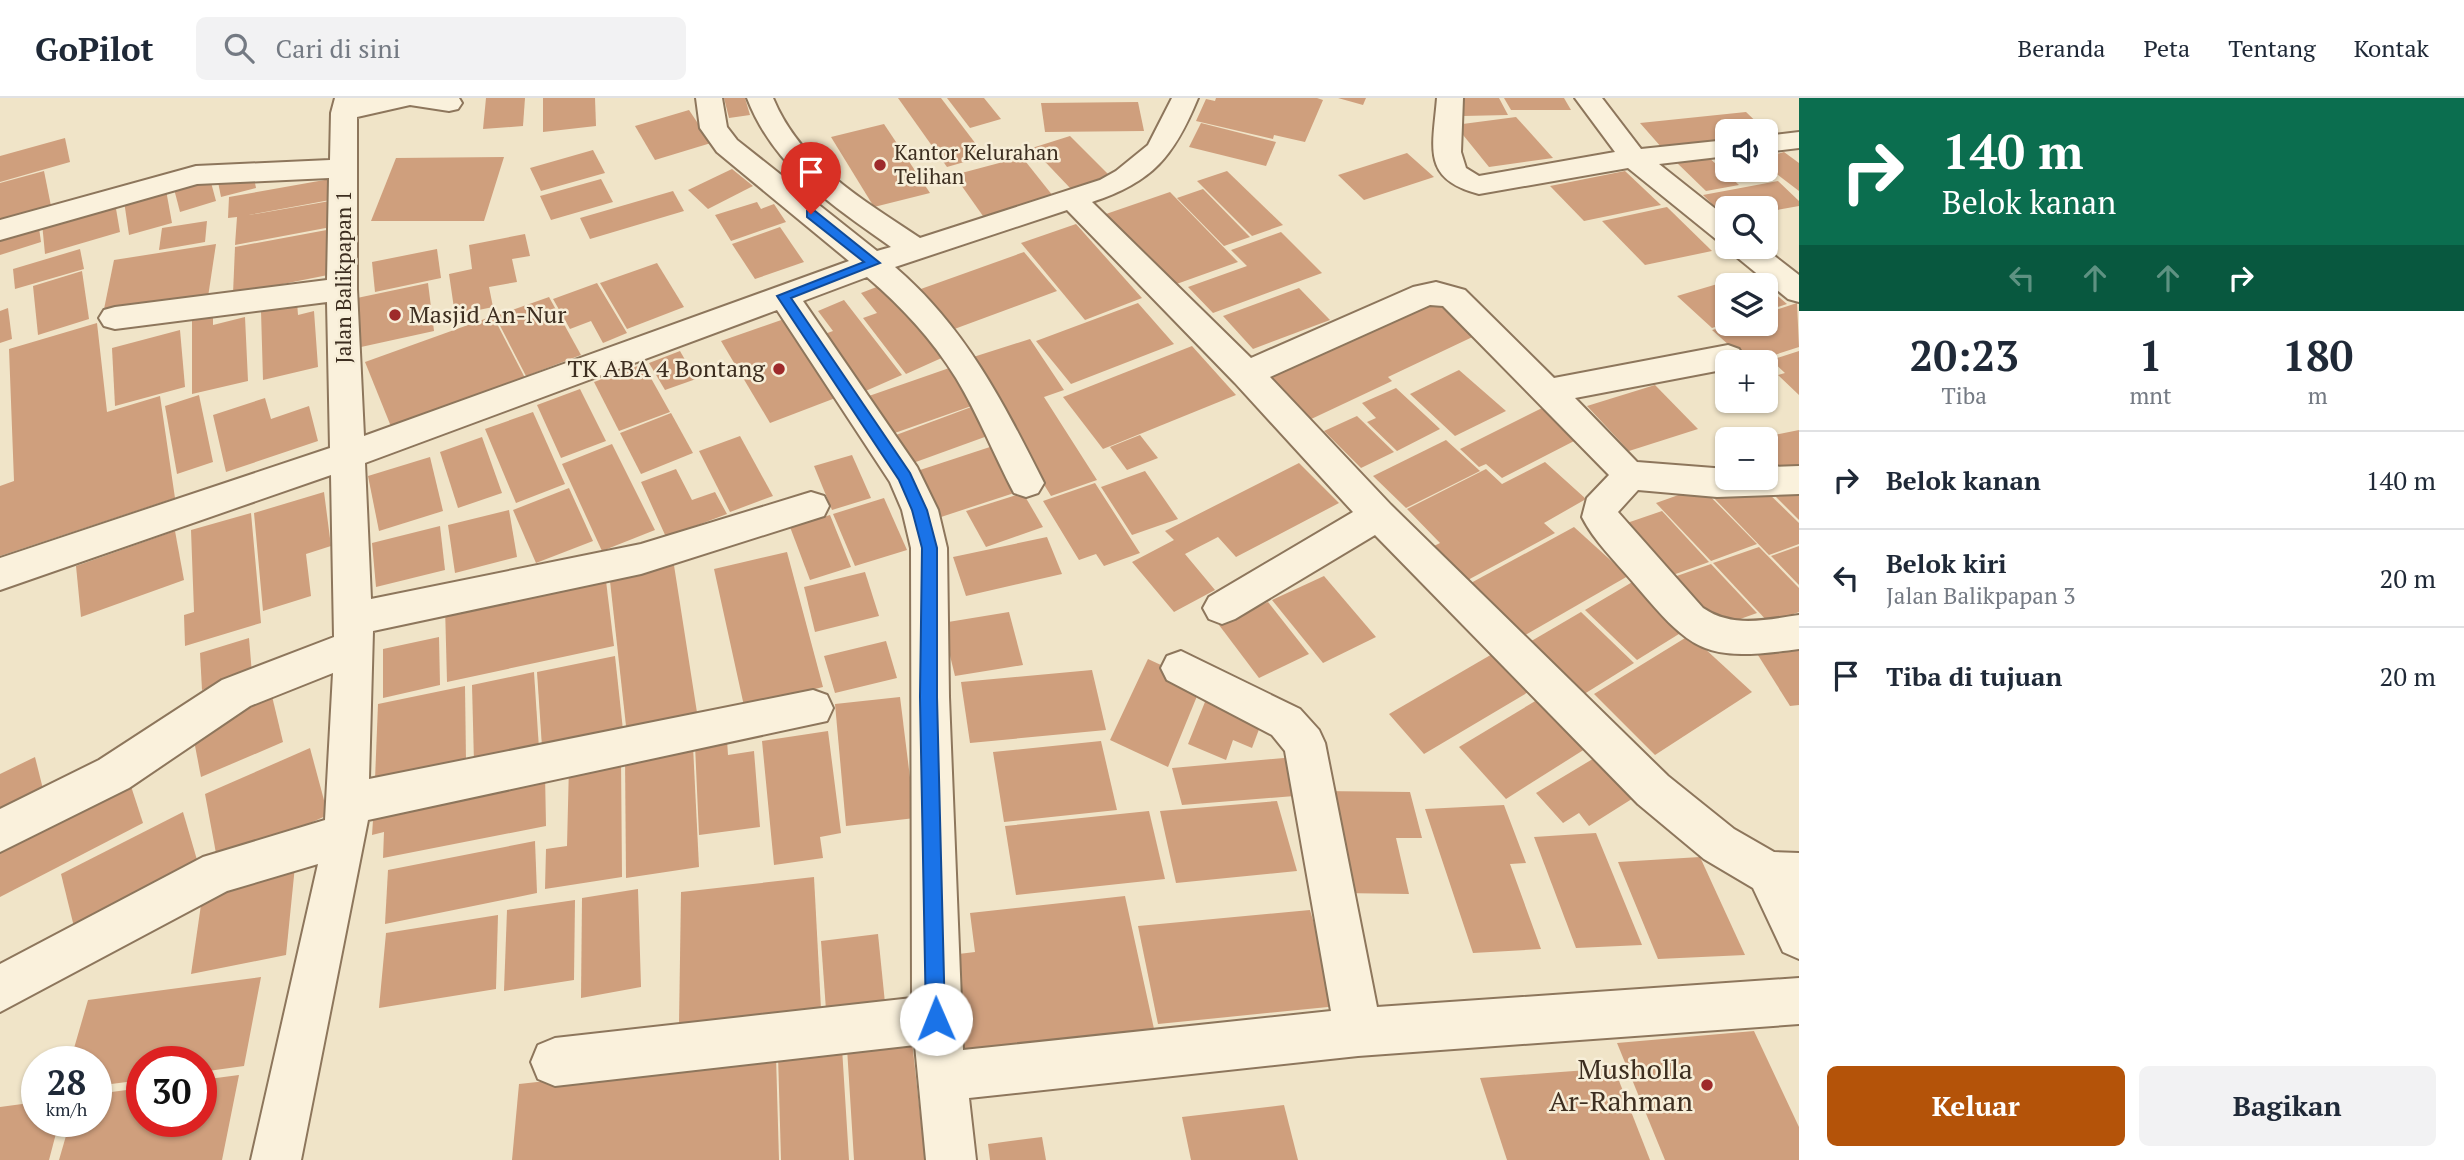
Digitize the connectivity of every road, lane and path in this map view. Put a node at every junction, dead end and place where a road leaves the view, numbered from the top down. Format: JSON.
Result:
{"nodes":[{"id":1,"x":404,"y":98,"type":"edge"},
{"id":2,"x":415,"y":98,"type":"edge"},
{"id":3,"x":709,"y":98,"type":"edge"},
{"id":4,"x":1185,"y":98,"type":"edge"},
{"id":5,"x":1450,"y":98,"type":"edge"},
{"id":6,"x":1588,"y":98,"type":"edge"},
{"id":7,"x":449,"y":103,"type":"dead end"},
{"id":8,"x":346,"y":106,"type":"edge"},
{"id":9,"x":763,"y":108,"type":"edge"},
{"id":10,"x":714,"y":128,"type":"junction"},
{"id":11,"x":1799,"y":140,"type":"edge"},
{"id":12,"x":1778,"y":143,"type":"edge"},
{"id":13,"x":1715,"y":149,"type":"edge"},
{"id":14,"x":1634,"y":158,"type":"junction"},
{"id":15,"x":343,"y":168,"type":"junction"},
{"id":16,"x":1074,"y":200,"type":"junction"},
{"id":17,"x":1715,"y":223,"type":"edge"},
{"id":18,"x":0,"y":230,"type":"edge"},
{"id":19,"x":917,"y":250,"type":"junction"},
{"id":20,"x":1778,"y":256,"type":"edge"},
{"id":21,"x":1799,"y":258,"type":"edge"},
{"id":22,"x":1759,"y":259,"type":"edge"},
{"id":23,"x":874,"y":263,"type":"junction"},
{"id":24,"x":342,"y":289,"type":"junction"},
{"id":25,"x":1799,"y":291,"type":"edge"},
{"id":26,"x":783,"y":296,"type":"junction"},
{"id":27,"x":115,"y":318,"type":"dead end"},
{"id":28,"x":1715,"y":359,"type":"edge"},
{"id":29,"x":1247,"y":374,"type":"junction"},
{"id":30,"x":1549,"y":391,"type":"junction"},
{"id":31,"x":347,"y":456,"type":"junction"},
{"id":32,"x":1627,"y":475,"type":"junction"},
{"id":33,"x":1799,"y":480,"type":"edge"},
{"id":34,"x":1026,"y":483,"type":"dead end"},
{"id":35,"x":811,"y":506,"type":"dead end"},
{"id":36,"x":1378,"y":516,"type":"junction"},
{"id":37,"x":0,"y":574,"type":"edge"},
{"id":38,"x":1222,"y":608,"type":"dead end"},
{"id":39,"x":1799,"y":632,"type":"edge"},
{"id":40,"x":353,"y":633,"type":"junction"},
{"id":41,"x":1181,"y":668,"type":"dead end"},
{"id":42,"x":813,"y":708,"type":"dead end"},
{"id":43,"x":347,"y":819,"type":"junction"},
{"id":44,"x":0,"y":831,"type":"edge"},
{"id":45,"x":1784,"y":874,"type":"edge"},
{"id":46,"x":1799,"y":936,"type":"edge"},
{"id":47,"x":0,"y":989,"type":"edge"},
{"id":48,"x":1799,"y":1001,"type":"edge"},
{"id":49,"x":936,"y":1019,"type":"junction"},
{"id":50,"x":1358,"y":1032,"type":"junction"},
{"id":51,"x":555,"y":1062,"type":"dead end"},
{"id":52,"x":942,"y":1077,"type":"junction"},
{"id":53,"x":276,"y":1160,"type":"edge"},
{"id":54,"x":951,"y":1160,"type":"edge"}],
"edges":[{"from":1,"to":8,"type":"street"},
{"from":2,"to":7,"type":"street"},
{"from":3,"to":10,"type":"street"},
{"from":4,"to":16,"type":"street"},
{"from":5,"to":14,"type":"street"},
{"from":6,"to":14,"type":"street"},
{"from":8,"to":15,"type":"street","name":"Jalan Balikpapan 1"},
{"from":9,"to":10,"type":"street"},
{"from":9,"to":19,"type":"street"},
{"from":10,"to":23,"type":"street"},
{"from":11,"to":12,"type":"street"},
{"from":13,"to":14,"type":"street"},
{"from":14,"to":17,"type":"street"},
{"from":15,"to":18,"type":"street"},
{"from":15,"to":24,"type":"street","name":"Jalan Balikpapan 1"},
{"from":16,"to":19,"type":"street"},
{"from":16,"to":29,"type":"street"},
{"from":19,"to":23,"type":"street"},
{"from":20,"to":21,"type":"street"},
{"from":22,"to":25,"type":"street"},
{"from":23,"to":26,"type":"street"},
{"from":23,"to":34,"type":"street"},
{"from":24,"to":27,"type":"street"},
{"from":24,"to":31,"type":"street","name":"Jalan Balikpapan 1"},
{"from":26,"to":31,"type":"street"},
{"from":26,"to":49,"type":"street"},
{"from":28,"to":30,"type":"street"},
{"from":29,"to":30,"type":"street"},
{"from":29,"to":36,"type":"street"},
{"from":30,"to":32,"type":"street"},
{"from":31,"to":37,"type":"street"},
{"from":31,"to":40,"type":"street","name":"Jalan Balikpapan 1"},
{"from":32,"to":33,"type":"street"},
{"from":32,"to":39,"type":"street"},
{"from":35,"to":40,"type":"street"},
{"from":36,"to":38,"type":"street"},
{"from":36,"to":45,"type":"street"},
{"from":40,"to":43,"type":"street","name":"Jalan Balikpapan 1"},
{"from":40,"to":44,"type":"street"},
{"from":41,"to":50,"type":"street"},
{"from":42,"to":43,"type":"street"},
{"from":43,"to":47,"type":"street"},
{"from":43,"to":53,"type":"street","name":"Jalan Balikpapan 1"},
{"from":45,"to":46,"type":"street"},
{"from":48,"to":50,"type":"street"},
{"from":49,"to":51,"type":"street"},
{"from":49,"to":52,"type":"street"},
{"from":50,"to":52,"type":"street"},
{"from":52,"to":54,"type":"street"}]}
